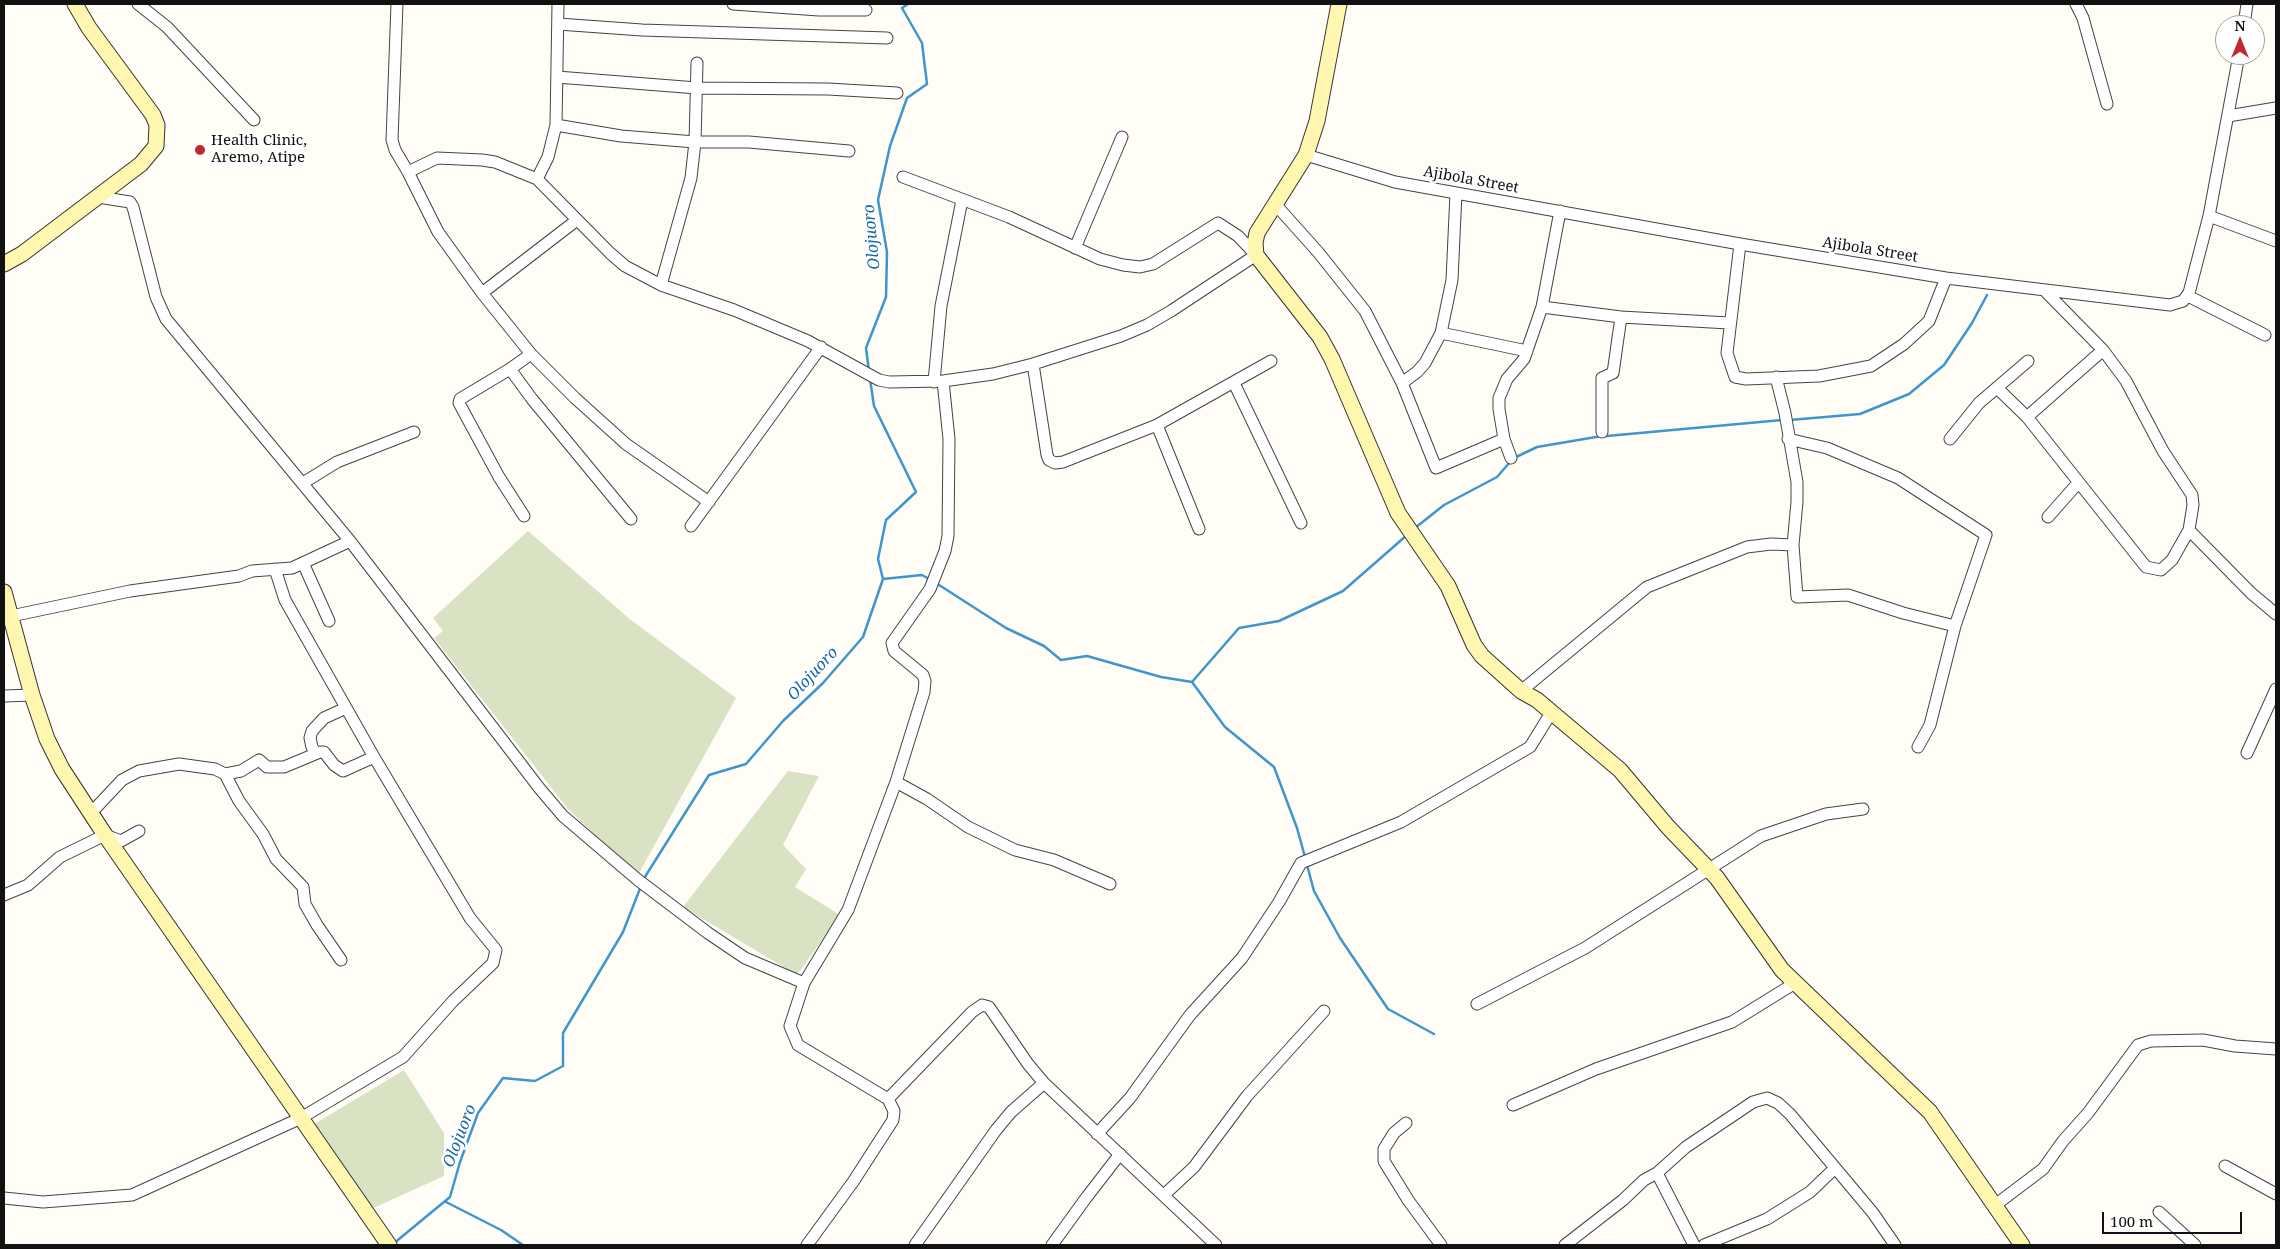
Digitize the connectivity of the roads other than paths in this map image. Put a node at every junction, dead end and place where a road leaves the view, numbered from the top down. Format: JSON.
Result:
{"nodes":[{"id":1,"x":75,"y":4,"type":"edge"},
{"id":2,"x":138,"y":4,"type":"edge"},
{"id":3,"x":397,"y":4,"type":"edge"},
{"id":4,"x":558,"y":4,"type":"edge"},
{"id":5,"x":732,"y":4,"type":"edge"},
{"id":6,"x":1339,"y":4,"type":"edge"},
{"id":7,"x":2076,"y":4,"type":"edge"},
{"id":8,"x":866,"y":10,"type":"dead end"},
{"id":9,"x":558,"y":24,"type":"junction"},
{"id":10,"x":887,"y":38,"type":"dead end"},
{"id":11,"x":697,"y":63,"type":"dead end"},
{"id":12,"x":2237,"y":65,"type":"edge"},
{"id":13,"x":557,"y":77,"type":"junction"},
{"id":14,"x":697,"y":88,"type":"junction"},
{"id":15,"x":897,"y":92,"type":"dead end"},
{"id":16,"x":2107,"y":104,"type":"dead end"},
{"id":17,"x":2276,"y":108,"type":"edge"},
{"id":18,"x":2228,"y":116,"type":"junction"},
{"id":19,"x":254,"y":120,"type":"dead end"},
{"id":20,"x":556,"y":125,"type":"junction"},
{"id":21,"x":1122,"y":136,"type":"dead end"},
{"id":22,"x":695,"y":142,"type":"junction"},
{"id":23,"x":849,"y":151,"type":"dead end"},
{"id":24,"x":1306,"y":154,"type":"junction"},
{"id":25,"x":408,"y":172,"type":"junction"},
{"id":26,"x":903,"y":177,"type":"dead end"},
{"id":27,"x":537,"y":179,"type":"junction"},
{"id":28,"x":1456,"y":193,"type":"junction"},
{"id":29,"x":98,"y":196,"type":"junction"},
{"id":30,"x":962,"y":200,"type":"junction"},
{"id":31,"x":1275,"y":204,"type":"junction"},
{"id":32,"x":1560,"y":210,"type":"junction"},
{"id":33,"x":2209,"y":216,"type":"junction"},
{"id":34,"x":577,"y":220,"type":"junction"},
{"id":35,"x":2276,"y":241,"type":"edge"},
{"id":36,"x":1740,"y":244,"type":"junction"},
{"id":37,"x":1075,"y":248,"type":"junction"},
{"id":38,"x":1256,"y":255,"type":"junction"},
{"id":39,"x":4,"y":264,"type":"edge"},
{"id":40,"x":1946,"y":278,"type":"junction"},
{"id":41,"x":661,"y":285,"type":"junction"},
{"id":42,"x":2045,"y":291,"type":"junction"},
{"id":43,"x":482,"y":293,"type":"junction"},
{"id":44,"x":2188,"y":296,"type":"junction"},
{"id":45,"x":1542,"y":307,"type":"junction"},
{"id":46,"x":1620,"y":317,"type":"junction"},
{"id":47,"x":1729,"y":323,"type":"junction"},
{"id":48,"x":1441,"y":333,"type":"junction"},
{"id":49,"x":2265,"y":334,"type":"dead end"},
{"id":50,"x":821,"y":347,"type":"junction"},
{"id":51,"x":2103,"y":350,"type":"junction"},
{"id":52,"x":1527,"y":352,"type":"junction"},
{"id":53,"x":531,"y":354,"type":"junction"},
{"id":54,"x":2028,"y":360,"type":"dead end"},
{"id":55,"x":1271,"y":362,"type":"dead end"},
{"id":56,"x":1032,"y":364,"type":"junction"},
{"id":57,"x":510,"y":369,"type":"junction"},
{"id":58,"x":1776,"y":377,"type":"junction"},
{"id":59,"x":939,"y":382,"type":"junction"},
{"id":60,"x":1234,"y":383,"type":"junction"},
{"id":61,"x":1402,"y":383,"type":"junction"},
{"id":62,"x":1996,"y":388,"type":"junction"},
{"id":63,"x":2027,"y":417,"type":"junction"},
{"id":64,"x":1157,"y":425,"type":"junction"},
{"id":65,"x":414,"y":432,"type":"dead end"},
{"id":66,"x":1602,"y":432,"type":"dead end"},
{"id":67,"x":1504,"y":439,"type":"junction"},
{"id":68,"x":1788,"y":439,"type":"junction"},
{"id":69,"x":1950,"y":439,"type":"dead end"},
{"id":70,"x":1511,"y":458,"type":"dead end"},
{"id":71,"x":303,"y":483,"type":"junction"},
{"id":72,"x":2078,"y":483,"type":"junction"},
{"id":73,"x":709,"y":502,"type":"junction"},
{"id":74,"x":524,"y":516,"type":"dead end"},
{"id":75,"x":2048,"y":517,"type":"dead end"},
{"id":76,"x":631,"y":519,"type":"dead end"},
{"id":77,"x":1301,"y":523,"type":"dead end"},
{"id":78,"x":692,"y":526,"type":"dead end"},
{"id":79,"x":1199,"y":529,"type":"dead end"},
{"id":80,"x":2189,"y":530,"type":"junction"},
{"id":81,"x":350,"y":541,"type":"junction"},
{"id":82,"x":1793,"y":545,"type":"junction"},
{"id":83,"x":303,"y":563,"type":"junction"},
{"id":84,"x":275,"y":569,"type":"junction"},
{"id":85,"x":4,"y":592,"type":"edge"},
{"id":86,"x":2276,"y":614,"type":"edge"},
{"id":87,"x":10,"y":616,"type":"junction"},
{"id":88,"x":329,"y":621,"type":"dead end"},
{"id":89,"x":1955,"y":626,"type":"junction"},
{"id":90,"x":2276,"y":689,"type":"edge"},
{"id":91,"x":1521,"y":691,"type":"junction"},
{"id":92,"x":32,"y":695,"type":"junction"},
{"id":93,"x":4,"y":696,"type":"edge"},
{"id":94,"x":346,"y":708,"type":"junction"},
{"id":95,"x":1552,"y":713,"type":"junction"},
{"id":96,"x":1918,"y":747,"type":"dead end"},
{"id":97,"x":315,"y":752,"type":"junction"},
{"id":98,"x":2247,"y":753,"type":"dead end"},
{"id":99,"x":374,"y":757,"type":"junction"},
{"id":100,"x":226,"y":774,"type":"junction"},
{"id":101,"x":896,"y":782,"type":"junction"},
{"id":102,"x":1863,"y":809,"type":"dead end"},
{"id":103,"x":91,"y":814,"type":"junction"},
{"id":104,"x":138,"y":831,"type":"dead end"},
{"id":105,"x":105,"y":835,"type":"junction"},
{"id":106,"x":1710,"y":869,"type":"junction"},
{"id":107,"x":1110,"y":884,"type":"dead end"},
{"id":108,"x":4,"y":895,"type":"edge"},
{"id":109,"x":341,"y":960,"type":"dead end"},
{"id":110,"x":804,"y":983,"type":"junction"},
{"id":111,"x":1795,"y":983,"type":"junction"},
{"id":112,"x":1477,"y":1004,"type":"dead end"},
{"id":113,"x":1324,"y":1011,"type":"dead end"},
{"id":114,"x":2276,"y":1049,"type":"edge"},
{"id":115,"x":1044,"y":1083,"type":"junction"},
{"id":116,"x":888,"y":1099,"type":"junction"},
{"id":117,"x":1512,"y":1105,"type":"dead end"},
{"id":118,"x":302,"y":1118,"type":"junction"},
{"id":119,"x":1406,"y":1123,"type":"dead end"},
{"id":120,"x":1097,"y":1134,"type":"junction"},
{"id":121,"x":1120,"y":1154,"type":"junction"},
{"id":122,"x":2225,"y":1166,"type":"dead end"},
{"id":123,"x":1835,"y":1168,"type":"junction"},
{"id":124,"x":1658,"y":1173,"type":"junction"},
{"id":125,"x":1165,"y":1194,"type":"junction"},
{"id":126,"x":2276,"y":1194,"type":"edge"},
{"id":127,"x":4,"y":1198,"type":"edge"},
{"id":128,"x":1994,"y":1206,"type":"junction"},
{"id":129,"x":2159,"y":1212,"type":"dead end"},
{"id":130,"x":385,"y":1240,"type":"edge"},
{"id":131,"x":807,"y":1245,"type":"edge"},
{"id":132,"x":916,"y":1245,"type":"edge"},
{"id":133,"x":1052,"y":1245,"type":"edge"},
{"id":134,"x":1216,"y":1245,"type":"edge"},
{"id":135,"x":1441,"y":1245,"type":"edge"},
{"id":136,"x":1565,"y":1245,"type":"edge"},
{"id":137,"x":1694,"y":1245,"type":"edge"},
{"id":138,"x":1704,"y":1245,"type":"edge"},
{"id":139,"x":1895,"y":1245,"type":"edge"},
{"id":140,"x":2022,"y":1245,"type":"edge"},
{"id":141,"x":2195,"y":1245,"type":"edge"}],
"edges":[{"from":1,"to":29,"type":"street"},
{"from":2,"to":19,"type":"street"},
{"from":3,"to":25,"type":"street"},
{"from":4,"to":9,"type":"street"},
{"from":5,"to":8,"type":"street"},
{"from":6,"to":24,"type":"street"},
{"from":7,"to":16,"type":"street"},
{"from":9,"to":10,"type":"street"},
{"from":9,"to":13,"type":"street"},
{"from":11,"to":14,"type":"street"},
{"from":12,"to":18,"type":"street"},
{"from":13,"to":14,"type":"street"},
{"from":13,"to":20,"type":"street"},
{"from":14,"to":15,"type":"street"},
{"from":14,"to":22,"type":"street"},
{"from":17,"to":18,"type":"street"},
{"from":18,"to":33,"type":"street"},
{"from":20,"to":22,"type":"street"},
{"from":20,"to":27,"type":"street"},
{"from":21,"to":37,"type":"street"},
{"from":22,"to":23,"type":"street"},
{"from":22,"to":41,"type":"street"},
{"from":24,"to":28,"type":"street","name":"Ajibola Street"},
{"from":24,"to":31,"type":"street"},
{"from":25,"to":27,"type":"street"},
{"from":25,"to":43,"type":"street"},
{"from":26,"to":30,"type":"street"},
{"from":27,"to":34,"type":"street"},
{"from":28,"to":32,"type":"street","name":"Ajibola Street"},
{"from":28,"to":48,"type":"street"},
{"from":29,"to":39,"type":"street"},
{"from":29,"to":71,"type":"street"},
{"from":30,"to":37,"type":"street"},
{"from":30,"to":59,"type":"street"},
{"from":31,"to":38,"type":"street"},
{"from":31,"to":61,"type":"street"},
{"from":32,"to":36,"type":"street","name":"Ajibola Street"},
{"from":32,"to":45,"type":"street"},
{"from":33,"to":35,"type":"street"},
{"from":33,"to":44,"type":"street"},
{"from":34,"to":41,"type":"street"},
{"from":34,"to":43,"type":"street"},
{"from":36,"to":40,"type":"street","name":"Ajibola Street"},
{"from":36,"to":47,"type":"street"},
{"from":37,"to":38,"type":"street"},
{"from":38,"to":56,"type":"street"},
{"from":38,"to":91,"type":"street"},
{"from":40,"to":42,"type":"street","name":"Ajibola Street"},
{"from":40,"to":58,"type":"street"},
{"from":41,"to":50,"type":"street"},
{"from":42,"to":44,"type":"street","name":"Ajibola Street"},
{"from":42,"to":51,"type":"street"},
{"from":43,"to":53,"type":"street"},
{"from":44,"to":49,"type":"street"},
{"from":45,"to":46,"type":"street"},
{"from":45,"to":52,"type":"street"},
{"from":46,"to":47,"type":"street"},
{"from":46,"to":66,"type":"street"},
{"from":47,"to":58,"type":"street"},
{"from":48,"to":52,"type":"street"},
{"from":48,"to":61,"type":"street"},
{"from":50,"to":59,"type":"street"},
{"from":50,"to":73,"type":"street"},
{"from":51,"to":63,"type":"street"},
{"from":51,"to":80,"type":"street"},
{"from":52,"to":67,"type":"street"},
{"from":53,"to":57,"type":"street"},
{"from":53,"to":73,"type":"street"},
{"from":54,"to":62,"type":"street"},
{"from":55,"to":60,"type":"street"},
{"from":56,"to":59,"type":"street"},
{"from":56,"to":64,"type":"street"},
{"from":57,"to":74,"type":"street"},
{"from":57,"to":76,"type":"street"},
{"from":58,"to":68,"type":"street"},
{"from":59,"to":101,"type":"street"},
{"from":60,"to":64,"type":"street"},
{"from":60,"to":77,"type":"street"},
{"from":61,"to":67,"type":"street"},
{"from":62,"to":63,"type":"street"},
{"from":62,"to":69,"type":"street"},
{"from":63,"to":72,"type":"street"},
{"from":64,"to":79,"type":"street"},
{"from":65,"to":71,"type":"street"},
{"from":67,"to":70,"type":"street"},
{"from":68,"to":82,"type":"street"},
{"from":68,"to":89,"type":"street"},
{"from":71,"to":81,"type":"street"},
{"from":72,"to":75,"type":"street"},
{"from":72,"to":80,"type":"street"},
{"from":73,"to":78,"type":"street"},
{"from":80,"to":86,"type":"street"},
{"from":81,"to":83,"type":"street"},
{"from":81,"to":110,"type":"street"},
{"from":82,"to":89,"type":"street"},
{"from":82,"to":91,"type":"street"},
{"from":83,"to":84,"type":"street"},
{"from":83,"to":88,"type":"street"},
{"from":84,"to":87,"type":"street"},
{"from":84,"to":94,"type":"street"},
{"from":85,"to":87,"type":"street"},
{"from":87,"to":92,"type":"street"},
{"from":89,"to":96,"type":"street"},
{"from":90,"to":98,"type":"street"},
{"from":91,"to":95,"type":"street"},
{"from":92,"to":93,"type":"street"},
{"from":92,"to":103,"type":"street"},
{"from":94,"to":97,"type":"street"},
{"from":94,"to":99,"type":"street"},
{"from":95,"to":106,"type":"street"},
{"from":95,"to":120,"type":"street"},
{"from":97,"to":99,"type":"street"},
{"from":97,"to":100,"type":"street"},
{"from":99,"to":118,"type":"street"},
{"from":100,"to":103,"type":"street"},
{"from":100,"to":109,"type":"street"},
{"from":101,"to":107,"type":"street"},
{"from":101,"to":110,"type":"street"},
{"from":102,"to":106,"type":"street"},
{"from":103,"to":105,"type":"street"},
{"from":104,"to":105,"type":"street"},
{"from":105,"to":108,"type":"street"},
{"from":105,"to":118,"type":"street"},
{"from":106,"to":111,"type":"street"},
{"from":106,"to":112,"type":"street"},
{"from":110,"to":116,"type":"street"},
{"from":111,"to":117,"type":"street"},
{"from":111,"to":128,"type":"street"},
{"from":113,"to":125,"type":"street"},
{"from":114,"to":128,"type":"street"},
{"from":115,"to":116,"type":"street"},
{"from":115,"to":120,"type":"street"},
{"from":115,"to":132,"type":"street"},
{"from":116,"to":131,"type":"street"},
{"from":118,"to":127,"type":"street"},
{"from":118,"to":130,"type":"street"},
{"from":119,"to":135,"type":"street"},
{"from":120,"to":121,"type":"street"},
{"from":121,"to":125,"type":"street"},
{"from":121,"to":133,"type":"street"},
{"from":122,"to":126,"type":"street"},
{"from":123,"to":124,"type":"street"},
{"from":123,"to":138,"type":"street"},
{"from":123,"to":139,"type":"street"},
{"from":124,"to":136,"type":"street"},
{"from":124,"to":137,"type":"street"},
{"from":125,"to":134,"type":"street"},
{"from":128,"to":140,"type":"street"},
{"from":129,"to":141,"type":"street"}]}
